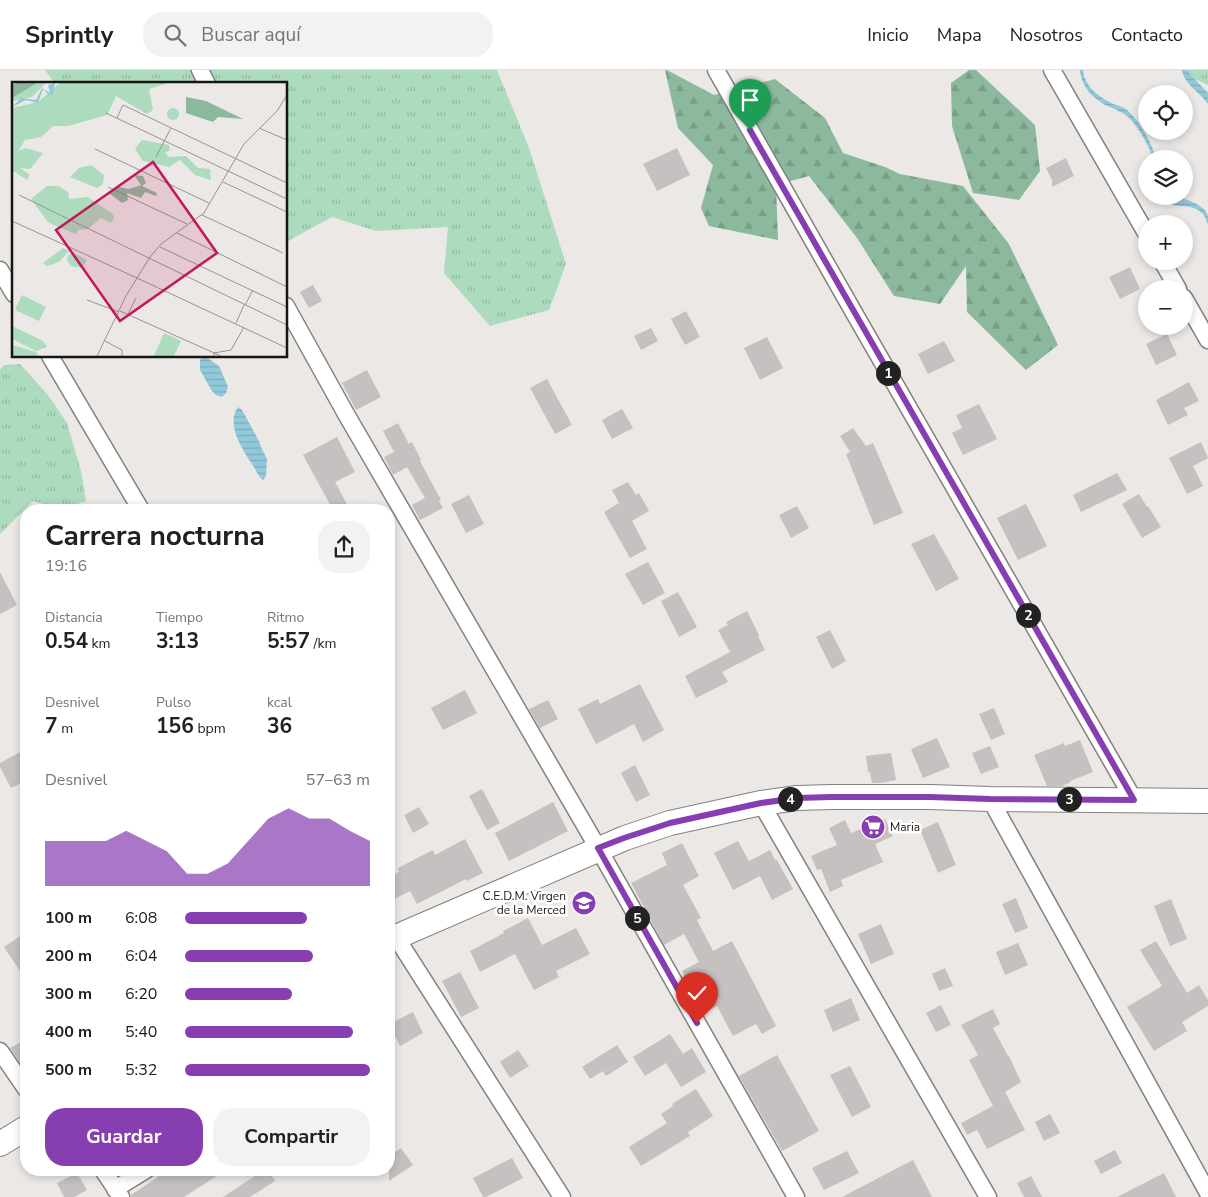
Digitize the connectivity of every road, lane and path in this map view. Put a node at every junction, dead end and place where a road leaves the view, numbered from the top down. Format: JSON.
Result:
{"nodes":[{"id":1,"x":200,"y":70,"type":"edge"},
{"id":2,"x":716,"y":70,"type":"edge"},
{"id":3,"x":1052,"y":70,"type":"edge"},
{"id":4,"x":206,"y":82,"type":"edge"},
{"id":5,"x":1138,"y":219,"type":"edge"},
{"id":6,"x":0,"y":270,"type":"edge"},
{"id":7,"x":12,"y":291,"type":"edge"},
{"id":8,"x":288,"y":310,"type":"edge"},
{"id":9,"x":1193,"y":314,"type":"edge"},
{"id":10,"x":1208,"y":340,"type":"edge"},
{"id":11,"x":51,"y":358,"type":"edge"},
{"id":12,"x":137,"y":504,"type":"edge"},
{"id":13,"x":990,"y":799,"type":"junction"},
{"id":14,"x":1134,"y":800,"type":"junction"},
{"id":15,"x":1208,"y":801,"type":"edge"},
{"id":16,"x":761,"y":803,"type":"junction"},
{"id":17,"x":598,"y":848,"type":"junction"},
{"id":18,"x":395,"y":935,"type":"edge"},
{"id":19,"x":395,"y":941,"type":"edge"},
{"id":20,"x":0,"y":1051,"type":"edge"},
{"id":21,"x":20,"y":1080,"type":"edge"},
{"id":22,"x":20,"y":1132,"type":"edge"},
{"id":23,"x":0,"y":1144,"type":"edge"},
{"id":24,"x":107,"y":1176,"type":"edge"},
{"id":25,"x":139,"y":1176,"type":"edge"},
{"id":26,"x":118,"y":1193,"type":"edge"},
{"id":27,"x":1208,"y":1194,"type":"edge"},
{"id":28,"x":562,"y":1197,"type":"edge"},
{"id":29,"x":796,"y":1197,"type":"edge"},
{"id":30,"x":988,"y":1197,"type":"edge"}],
"edges":[{"from":1,"to":4,"type":"street"},
{"from":2,"to":14,"type":"street"},
{"from":3,"to":5,"type":"street"},
{"from":6,"to":7,"type":"street"},
{"from":8,"to":17,"type":"street"},
{"from":9,"to":10,"type":"street"},
{"from":11,"to":12,"type":"street"},
{"from":13,"to":14,"type":"main road"},
{"from":13,"to":16,"type":"main road"},
{"from":13,"to":27,"type":"street"},
{"from":14,"to":15,"type":"main road"},
{"from":16,"to":17,"type":"main road"},
{"from":16,"to":30,"type":"street"},
{"from":17,"to":18,"type":"main road"},
{"from":17,"to":29,"type":"street"},
{"from":19,"to":28,"type":"street"},
{"from":20,"to":21,"type":"street"},
{"from":22,"to":23,"type":"main road"},
{"from":24,"to":26,"type":"street"},
{"from":25,"to":26,"type":"street"}]}
